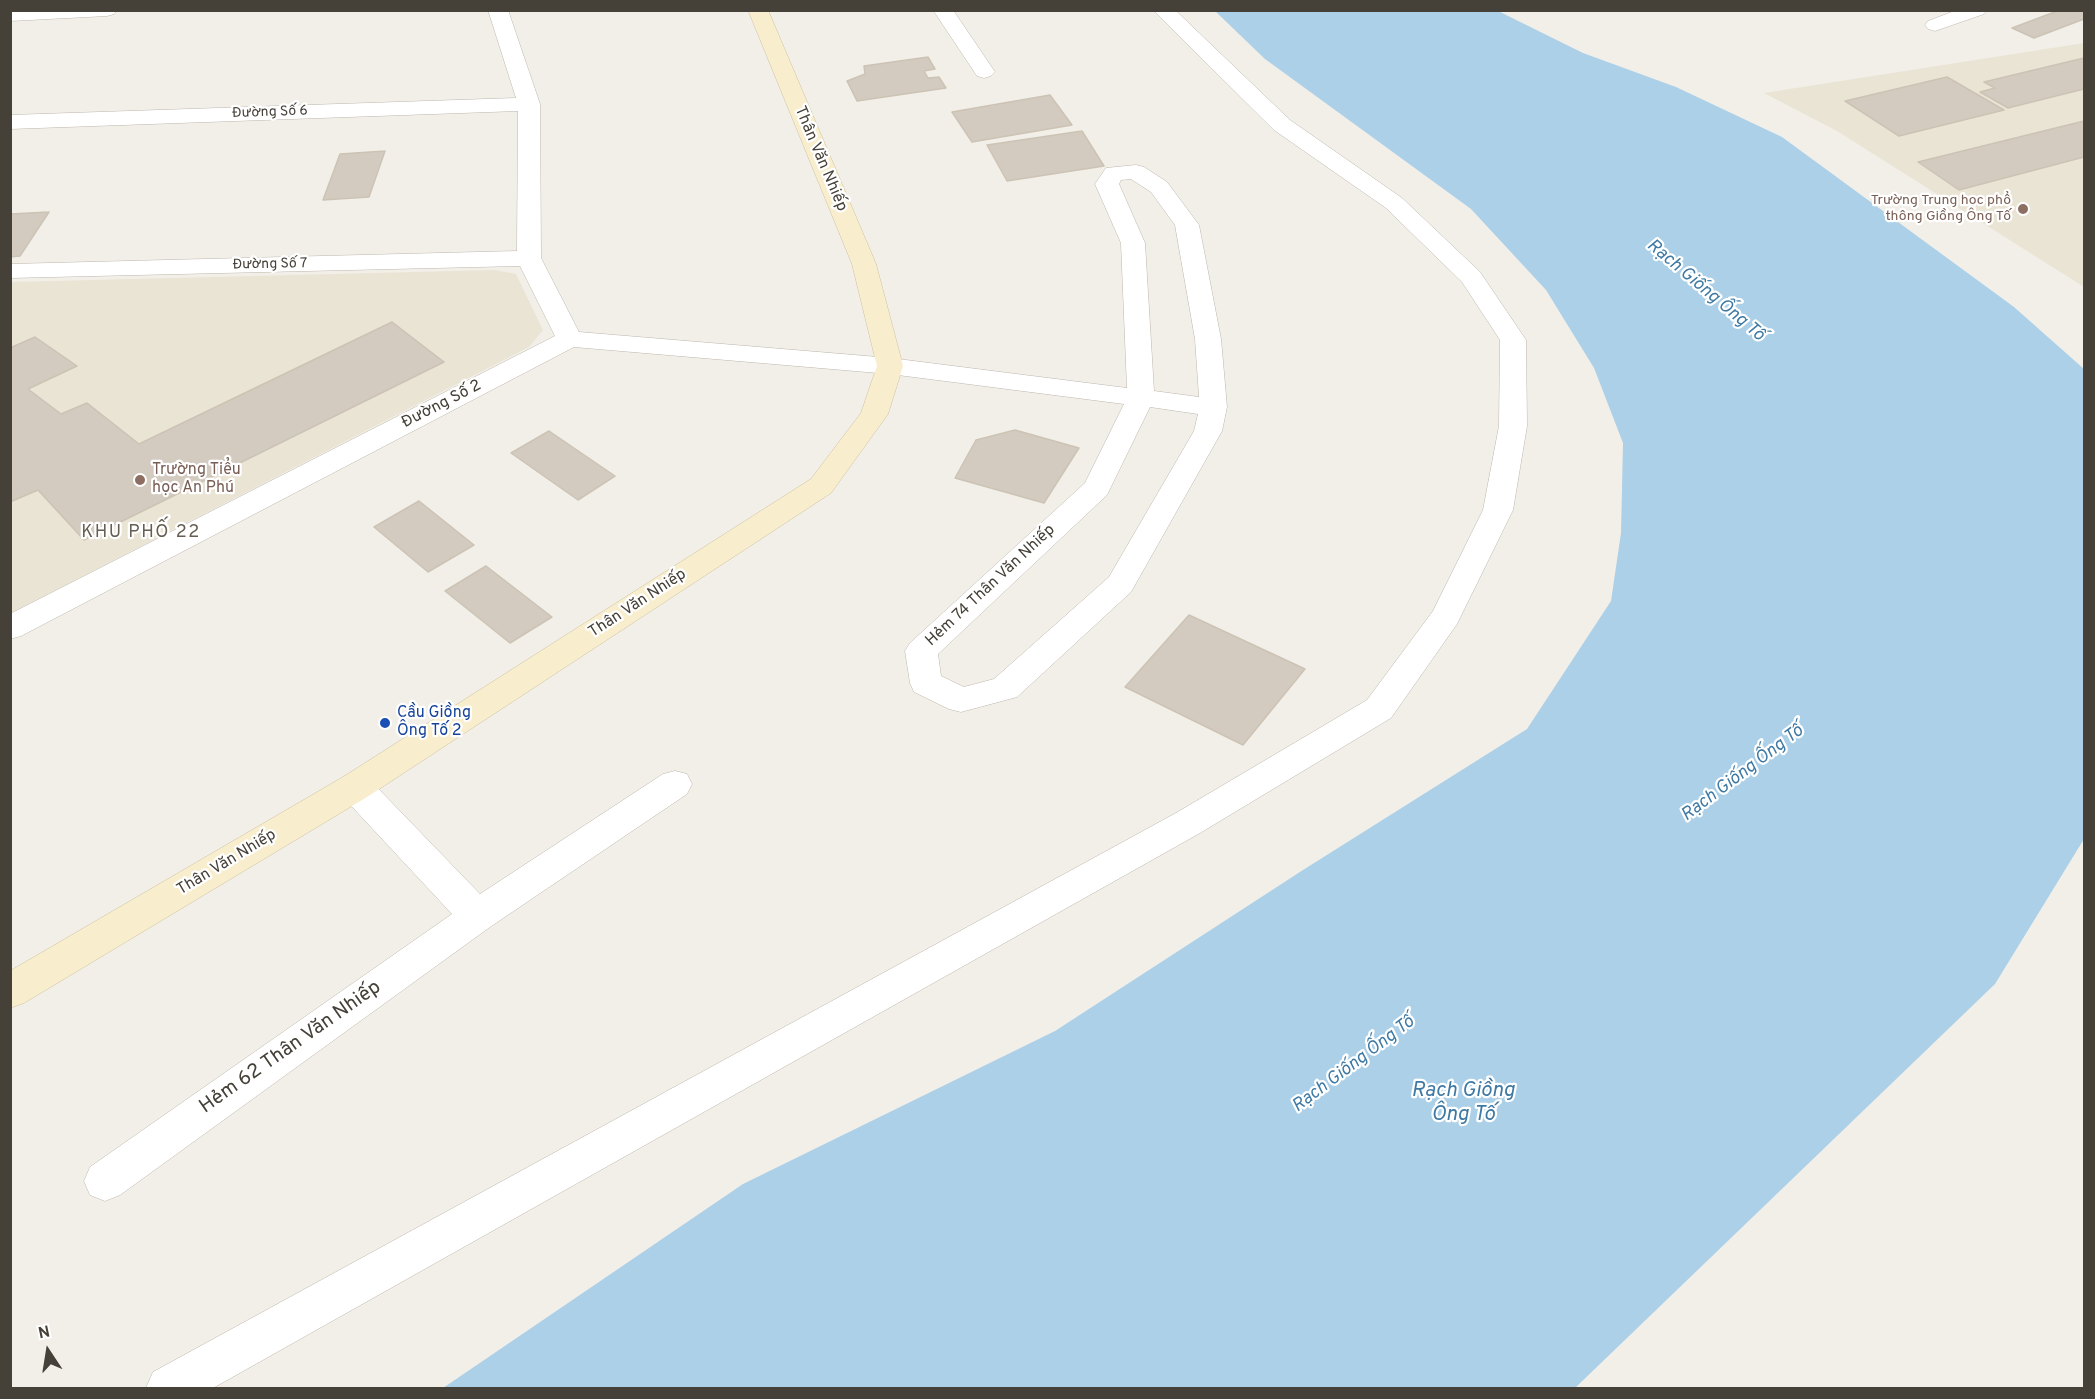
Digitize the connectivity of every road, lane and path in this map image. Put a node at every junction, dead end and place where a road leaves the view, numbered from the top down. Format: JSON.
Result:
{"nodes":[{"id":1,"x":107,"y":10,"type":"edge"},
{"id":2,"x":498,"y":10,"type":"edge"},
{"id":3,"x":758,"y":10,"type":"edge"},
{"id":4,"x":943,"y":10,"type":"edge"},
{"id":5,"x":1163,"y":10,"type":"edge"},
{"id":6,"x":1977,"y":10,"type":"edge"},
{"id":7,"x":10,"y":15,"type":"edge"},
{"id":8,"x":1935,"y":25,"type":"dead end"},
{"id":9,"x":984,"y":72,"type":"dead end"},
{"id":10,"x":529,"y":104,"type":"junction"},
{"id":11,"x":10,"y":122,"type":"edge"},
{"id":12,"x":529,"y":258,"type":"junction"},
{"id":13,"x":10,"y":271,"type":"edge"},
{"id":14,"x":570,"y":339,"type":"junction"},
{"id":15,"x":890,"y":366,"type":"junction"},
{"id":16,"x":1141,"y":398,"type":"junction"},
{"id":17,"x":1213,"y":407,"type":"junction"},
{"id":18,"x":10,"y":628,"type":"edge"},
{"id":19,"x":675,"y":784,"type":"dead end"},
{"id":20,"x":355,"y":787,"type":"junction"},
{"id":21,"x":477,"y":916,"type":"junction"},
{"id":22,"x":10,"y":991,"type":"edge"},
{"id":23,"x":105,"y":1181,"type":"dead end"},
{"id":24,"x":169,"y":1389,"type":"edge"}],
"edges":[{"from":1,"to":7,"type":"street"},
{"from":2,"to":10,"type":"street"},
{"from":3,"to":15,"type":"street","name":"Thân Văn Nhiếp"},
{"from":4,"to":9,"type":"street"},
{"from":5,"to":24,"type":"street"},
{"from":6,"to":8,"type":"street"},
{"from":10,"to":11,"type":"street","name":"Đường Số 6"},
{"from":10,"to":12,"type":"street"},
{"from":12,"to":13,"type":"street","name":"Đường Số 7"},
{"from":12,"to":14,"type":"street"},
{"from":14,"to":15,"type":"street"},
{"from":14,"to":18,"type":"street","name":"Đường Số 2"},
{"from":15,"to":16,"type":"street"},
{"from":15,"to":20,"type":"street","name":"Thân Văn Nhiếp"},
{"from":16,"to":17,"type":"street"},
{"from":16,"to":17,"type":"street","name":"Hẻm 74 Thân Văn Nhiếp"},
{"from":16,"to":17,"type":"street","name":"Hẻm 74 Thân Văn Nhiếp"},
{"from":19,"to":21,"type":"street","name":"Hẻm 62 Thân Văn Nhiếp"},
{"from":20,"to":21,"type":"street"},
{"from":20,"to":22,"type":"street","name":"Thân Văn Nhiếp"},
{"from":21,"to":23,"type":"street","name":"Hẻm 62 Thân Văn Nhiếp"}]}
